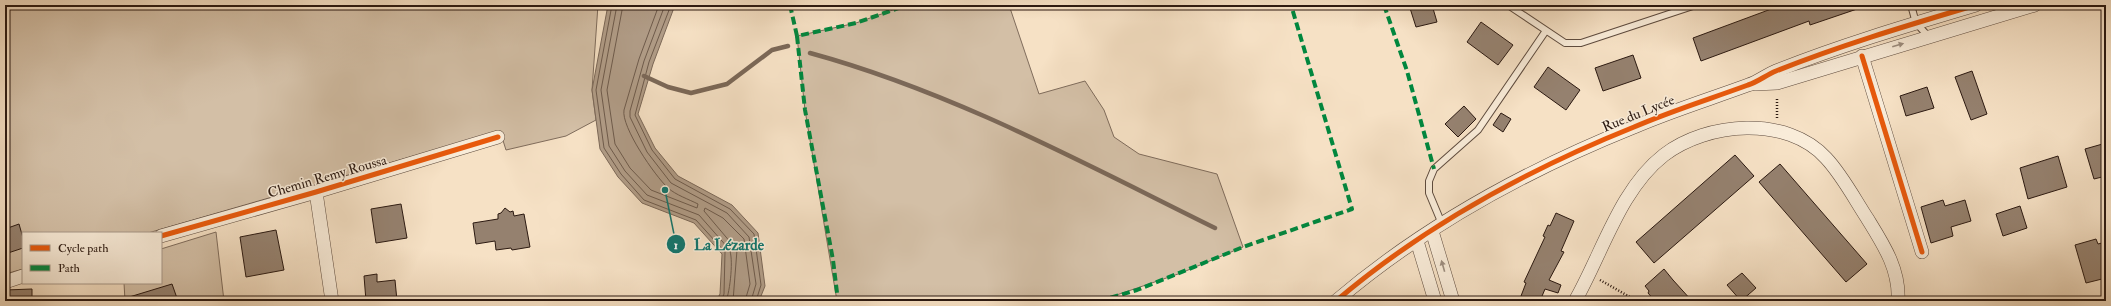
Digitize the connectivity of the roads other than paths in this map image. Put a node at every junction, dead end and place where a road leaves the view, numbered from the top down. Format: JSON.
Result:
{"nodes":[{"id":1,"x":1508,"y":5,"type":"edge"},
{"id":2,"x":1696,"y":5,"type":"edge"},
{"id":3,"x":1911,"y":5,"type":"edge"},
{"id":4,"x":1976,"y":5,"type":"edge"},
{"id":5,"x":2035,"y":5,"type":"edge"},
{"id":6,"x":2013,"y":8,"type":"edge"},
{"id":7,"x":1916,"y":23,"type":"junction"},
{"id":8,"x":1545,"y":32,"type":"junction"},
{"id":9,"x":1929,"y":37,"type":"junction"},
{"id":10,"x":1861,"y":56,"type":"junction"},
{"id":11,"x":1750,"y":85,"type":"junction"},
{"id":12,"x":498,"y":137,"type":"dead end"},
{"id":13,"x":316,"y":192,"type":"junction"},
{"id":14,"x":1437,"y":227,"type":"junction"},
{"id":15,"x":162,"y":236,"type":"edge"},
{"id":16,"x":1417,"y":240,"type":"junction"},
{"id":17,"x":1922,"y":252,"type":"dead end"},
{"id":18,"x":22,"y":276,"type":"edge"},
{"id":19,"x":5,"y":282,"type":"edge"},
{"id":20,"x":332,"y":301,"type":"edge"},
{"id":21,"x":1336,"y":301,"type":"edge"},
{"id":22,"x":1435,"y":301,"type":"edge"},
{"id":23,"x":1453,"y":301,"type":"edge"},
{"id":24,"x":1575,"y":301,"type":"edge"},
{"id":25,"x":1898,"y":301,"type":"edge"}],
"edges":[{"from":1,"to":8,"type":"lane"},
{"from":2,"to":8,"type":"lane"},
{"from":3,"to":7,"type":"lane"},
{"from":4,"to":7,"type":"street","name":"Rue du Lycée"},
{"from":5,"to":6,"type":"street","name":"Rue du Lycée"},
{"from":6,"to":9,"type":"street","name":"Rue du Lycée"},
{"from":7,"to":9,"type":"lane"},
{"from":7,"to":11,"type":"street","name":"Rue du Lycée"},
{"from":8,"to":14,"type":"lane"},
{"from":10,"to":9,"type":"street","name":"Rue du Lycée","one_way":true},
{"from":10,"to":11,"type":"street","name":"Rue du Lycée"},
{"from":10,"to":17,"type":"street"},
{"from":11,"to":14,"type":"street","name":"Rue du Lycée"},
{"from":12,"to":13,"type":"street","name":"Chemin Remy Roussa"},
{"from":13,"to":15,"type":"street","name":"Chemin Remy Roussa"},
{"from":13,"to":20,"type":"street"},
{"from":14,"to":16,"type":"street","name":"Rue du Lycée"},
{"from":23,"to":14,"type":"street","one_way":true},
{"from":16,"to":21,"type":"street","name":"Rue du Lycée"},
{"from":16,"to":22,"type":"street"},
{"from":18,"to":19,"type":"street"},
{"from":24,"to":25,"type":"street"}]}
